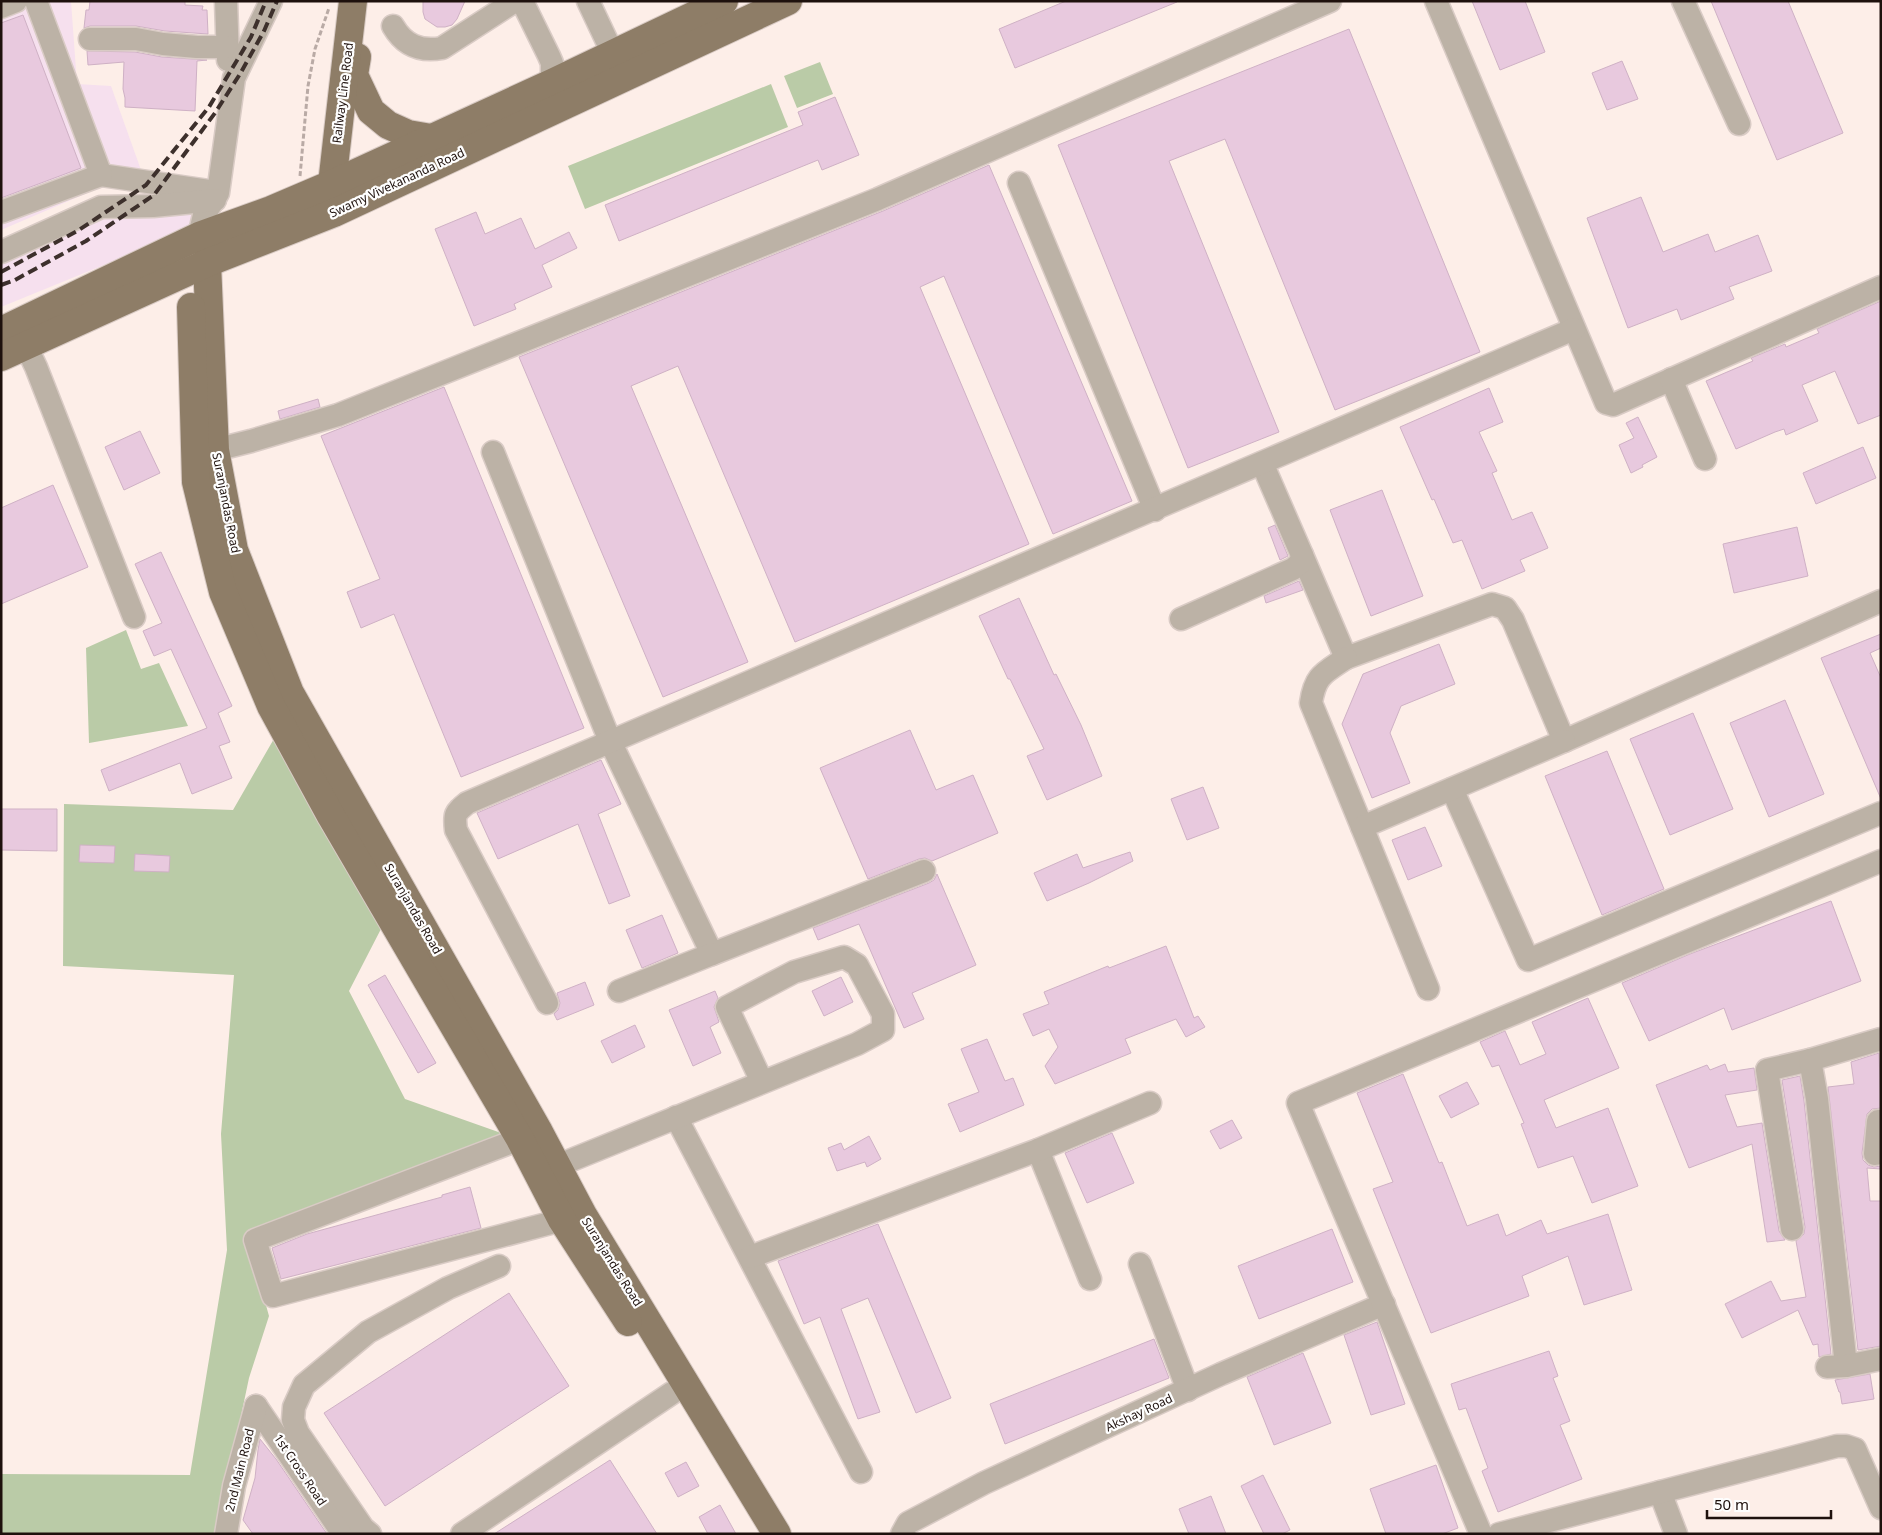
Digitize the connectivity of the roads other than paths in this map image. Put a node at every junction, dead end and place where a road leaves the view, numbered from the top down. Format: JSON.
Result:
{"nodes":[{"id":1,"x":16,"y":1,"type":"edge"},
{"id":2,"x":36,"y":1,"type":"edge"},
{"id":3,"x":226,"y":1,"type":"edge"},
{"id":4,"x":271,"y":1,"type":"edge"},
{"id":5,"x":354,"y":1,"type":"edge"},
{"id":6,"x":365,"y":1,"type":"edge"},
{"id":7,"x":515,"y":1,"type":"edge"},
{"id":8,"x":522,"y":1,"type":"edge"},
{"id":9,"x":588,"y":1,"type":"edge"},
{"id":10,"x":724,"y":1,"type":"edge"},
{"id":11,"x":788,"y":1,"type":"edge"},
{"id":12,"x":1330,"y":1,"type":"edge"},
{"id":13,"x":1436,"y":1,"type":"edge"},
{"id":14,"x":1683,"y":1,"type":"edge"},
{"id":15,"x":1,"y":7,"type":"edge"},
{"id":16,"x":393,"y":26,"type":"dead end"},
{"id":17,"x":90,"y":39,"type":"dead end"},
{"id":18,"x":227,"y":47,"type":"junction"},
{"id":19,"x":613,"y":54,"type":"junction"},
{"id":20,"x":234,"y":78,"type":"junction"},
{"id":21,"x":552,"y":83,"type":"junction"},
{"id":22,"x":1739,"y":124,"type":"dead end"},
{"id":23,"x":431,"y":138,"type":"junction"},
{"id":24,"x":102,"y":175,"type":"junction"},
{"id":25,"x":1019,"y":183,"type":"dead end"},
{"id":26,"x":332,"y":184,"type":"junction"},
{"id":27,"x":216,"y":196,"type":"junction"},
{"id":28,"x":1,"y":212,"type":"edge"},
{"id":29,"x":206,"y":234,"type":"junction"},
{"id":30,"x":1,"y":252,"type":"edge"},
{"id":31,"x":201,"y":266,"type":"junction"},
{"id":32,"x":1881,"y":287,"type":"edge"},
{"id":33,"x":1574,"y":329,"type":"junction"},
{"id":34,"x":1,"y":331,"type":"edge"},
{"id":35,"x":26,"y":346,"type":"junction"},
{"id":36,"x":1,"y":357,"type":"edge"},
{"id":37,"x":1671,"y":379,"type":"junction"},
{"id":38,"x":215,"y":450,"type":"junction"},
{"id":39,"x":494,"y":452,"type":"dead end"},
{"id":40,"x":1705,"y":459,"type":"dead end"},
{"id":41,"x":1262,"y":464,"type":"junction"},
{"id":42,"x":1155,"y":510,"type":"junction"},
{"id":43,"x":1302,"y":555,"type":"junction"},
{"id":44,"x":1881,"y":601,"type":"edge"},
{"id":45,"x":134,"y":617,"type":"dead end"},
{"id":46,"x":1181,"y":619,"type":"dead end"},
{"id":47,"x":1346,"y":658,"type":"junction"},
{"id":48,"x":610,"y":741,"type":"junction"},
{"id":49,"x":1564,"y":741,"type":"junction"},
{"id":50,"x":1452,"y":789,"type":"junction"},
{"id":51,"x":1881,"y":813,"type":"edge"},
{"id":52,"x":1362,"y":827,"type":"junction"},
{"id":53,"x":1881,"y":861,"type":"edge"},
{"id":54,"x":924,"y":871,"type":"dead end"},
{"id":55,"x":712,"y":954,"type":"junction"},
{"id":56,"x":1428,"y":989,"type":"dead end"},
{"id":57,"x":619,"y":991,"type":"dead end"},
{"id":58,"x":547,"y":1003,"type":"dead end"},
{"id":59,"x":1881,"y":1039,"type":"edge"},
{"id":60,"x":1810,"y":1060,"type":"junction"},
{"id":61,"x":762,"y":1082,"type":"junction"},
{"id":62,"x":1150,"y":1103,"type":"dead end"},
{"id":63,"x":676,"y":1117,"type":"junction"},
{"id":64,"x":1881,"y":1121,"type":"edge"},
{"id":65,"x":520,"y":1139,"type":"junction"},
{"id":66,"x":1038,"y":1150,"type":"junction"},
{"id":67,"x":1875,"y":1154,"type":"dead end"},
{"id":68,"x":547,"y":1170,"type":"junction"},
{"id":69,"x":562,"y":1220,"type":"junction"},
{"id":70,"x":1792,"y":1229,"type":"dead end"},
{"id":71,"x":750,"y":1257,"type":"junction"},
{"id":72,"x":1140,"y":1264,"type":"dead end"},
{"id":73,"x":499,"y":1266,"type":"dead end"},
{"id":74,"x":1090,"y":1279,"type":"dead end"},
{"id":75,"x":1384,"y":1304,"type":"junction"},
{"id":76,"x":1881,"y":1359,"type":"edge"},
{"id":77,"x":1188,"y":1390,"type":"junction"},
{"id":78,"x":672,"y":1393,"type":"junction"},
{"id":79,"x":256,"y":1406,"type":"joint"},
{"id":80,"x":861,"y":1472,"type":"dead end"},
{"id":81,"x":1660,"y":1492,"type":"junction"},
{"id":82,"x":1881,"y":1508,"type":"edge"},
{"id":83,"x":230,"y":1530,"type":"edge"},
{"id":84,"x":343,"y":1534,"type":"edge"},
{"id":85,"x":370,"y":1534,"type":"edge"},
{"id":86,"x":462,"y":1534,"type":"edge"},
{"id":87,"x":757,"y":1534,"type":"edge"},
{"id":88,"x":777,"y":1534,"type":"edge"},
{"id":89,"x":902,"y":1534,"type":"edge"},
{"id":90,"x":1481,"y":1534,"type":"edge"},
{"id":91,"x":1499,"y":1534,"type":"edge"},
{"id":92,"x":1676,"y":1534,"type":"edge"}],
"edges":[{"from":1,"to":15,"type":"street"},
{"from":2,"to":24,"type":"street"},
{"from":3,"to":18,"type":"street"},
{"from":4,"to":20,"type":"street"},
{"from":5,"to":26,"type":"main road","name":"Railway Line Road"},
{"from":6,"to":23,"type":"main road"},
{"from":7,"to":16,"type":"street"},
{"from":8,"to":21,"type":"street"},
{"from":9,"to":19,"type":"street"},
{"from":10,"to":19,"type":"main road","name":"Swamy Vivekananda Road"},
{"from":11,"to":31,"type":"main road","name":"Swamy Vivekananda Road"},
{"from":12,"to":38,"type":"street"},
{"from":13,"to":33,"type":"street"},
{"from":14,"to":22,"type":"street"},
{"from":17,"to":18,"type":"street"},
{"from":18,"to":20,"type":"street"},
{"from":19,"to":21,"type":"main road","name":"Swamy Vivekananda Road"},
{"from":20,"to":27,"type":"street"},
{"from":21,"to":23,"type":"main road","name":"Swamy Vivekananda Road"},
{"from":23,"to":26,"type":"main road","name":"Swamy Vivekananda Road"},
{"from":24,"to":27,"type":"street"},
{"from":24,"to":28,"type":"street"},
{"from":25,"to":42,"type":"street"},
{"from":26,"to":29,"type":"main road","name":"Swamy Vivekananda Road"},
{"from":27,"to":29,"type":"street"},
{"from":27,"to":30,"type":"street"},
{"from":29,"to":31,"type":"main road","name":"Suranjandas Road"},
{"from":29,"to":34,"type":"main road","name":"Swamy Vivekananda Road"},
{"from":31,"to":35,"type":"main road","name":"Swamy Vivekananda Road"},
{"from":31,"to":38,"type":"main road","name":"Suranjandas Road"},
{"from":31,"to":65,"type":"main road","name":"Suranjandas Road"},
{"from":32,"to":37,"type":"street"},
{"from":33,"to":37,"type":"street"},
{"from":33,"to":41,"type":"street"},
{"from":35,"to":36,"type":"main road","name":"Swamy Vivekananda Road"},
{"from":35,"to":45,"type":"street"},
{"from":37,"to":40,"type":"street"},
{"from":38,"to":68,"type":"main road","name":"Suranjandas Road"},
{"from":39,"to":48,"type":"street"},
{"from":41,"to":42,"type":"street"},
{"from":41,"to":43,"type":"street"},
{"from":42,"to":48,"type":"street"},
{"from":43,"to":46,"type":"street"},
{"from":43,"to":47,"type":"street"},
{"from":44,"to":49,"type":"street"},
{"from":47,"to":49,"type":"street"},
{"from":47,"to":52,"type":"street"},
{"from":48,"to":55,"type":"street"},
{"from":48,"to":58,"type":"street"},
{"from":49,"to":50,"type":"street"},
{"from":50,"to":51,"type":"street"},
{"from":50,"to":52,"type":"street"},
{"from":52,"to":56,"type":"street"},
{"from":53,"to":75,"type":"street"},
{"from":54,"to":55,"type":"street"},
{"from":55,"to":57,"type":"street"},
{"from":59,"to":60,"type":"street"},
{"from":60,"to":70,"type":"street"},
{"from":60,"to":76,"type":"street"},
{"from":61,"to":61,"type":"street"},
{"from":61,"to":63,"type":"street"},
{"from":62,"to":66,"type":"street"},
{"from":63,"to":68,"type":"street"},
{"from":63,"to":71,"type":"street"},
{"from":64,"to":67,"type":"street"},
{"from":65,"to":68,"type":"main road","name":"Suranjandas Road"},
{"from":65,"to":69,"type":"street"},
{"from":66,"to":71,"type":"street"},
{"from":66,"to":74,"type":"street"},
{"from":68,"to":69,"type":"main road","name":"Suranjandas Road"},
{"from":68,"to":88,"type":"main road","name":"Suranjandas Road"},
{"from":69,"to":78,"type":"main road","name":"Suranjandas Road"},
{"from":71,"to":80,"type":"street"},
{"from":72,"to":77,"type":"street"},
{"from":73,"to":85,"type":"street"},
{"from":75,"to":77,"type":"street","name":"Akshay Road"},
{"from":75,"to":90,"type":"street"},
{"from":77,"to":89,"type":"street","name":"Akshay Road"},
{"from":78,"to":86,"type":"street"},
{"from":78,"to":87,"type":"main road","name":"Suranjandas Road"},
{"from":79,"to":83,"type":"street","name":"2nd Main Road"},
{"from":79,"to":84,"type":"street","name":"1st Cross Road"},
{"from":81,"to":82,"type":"street"},
{"from":81,"to":91,"type":"street"},
{"from":81,"to":92,"type":"street"}]}
